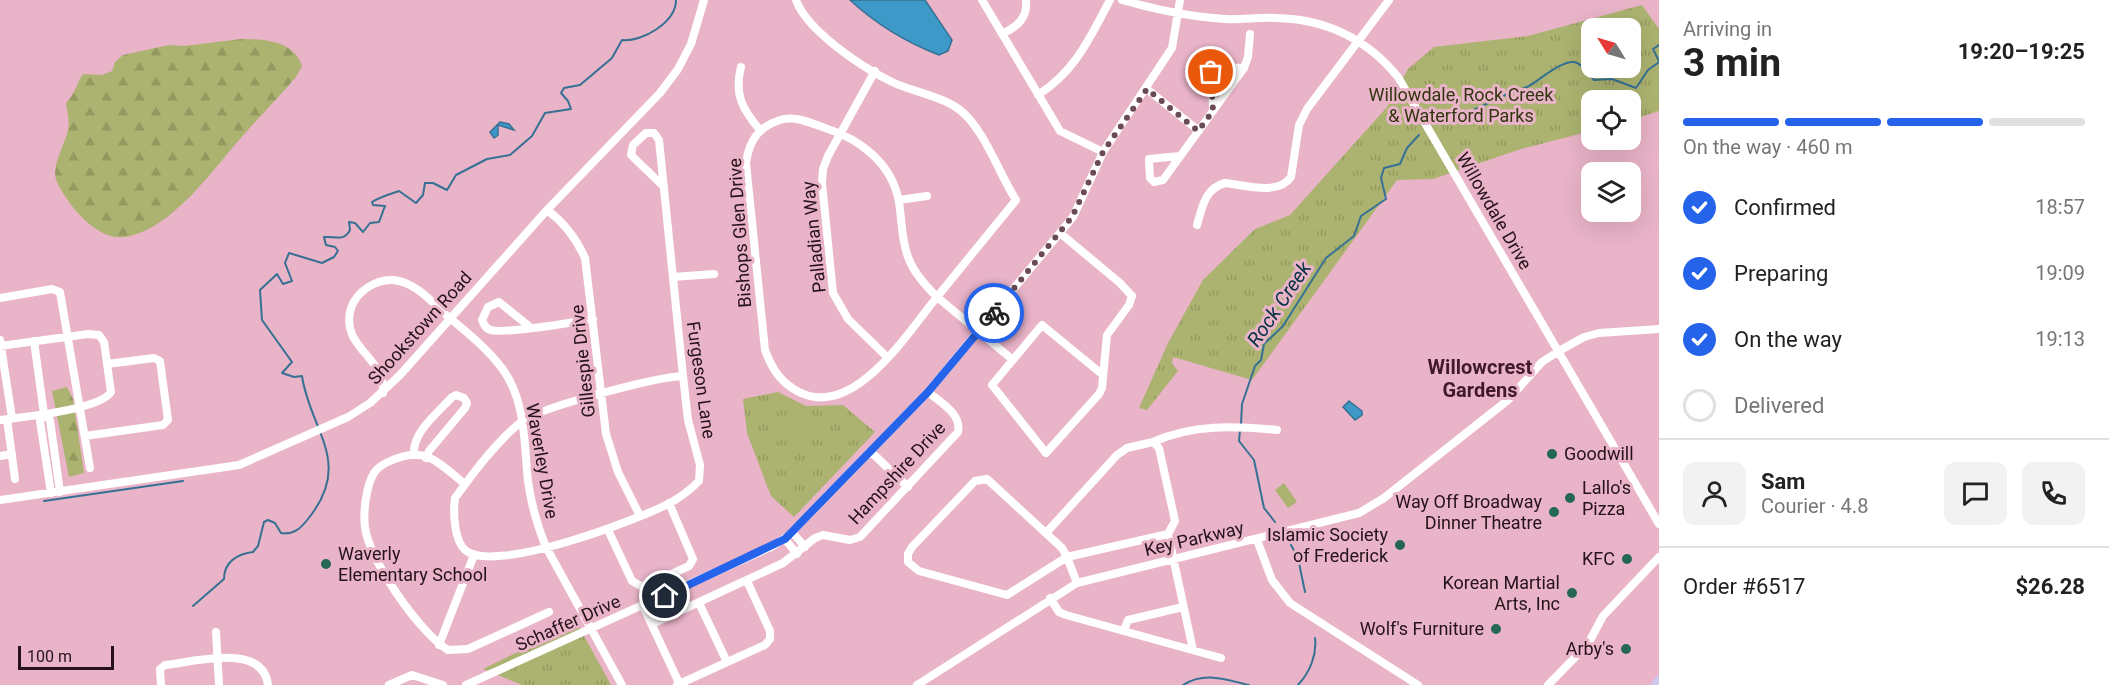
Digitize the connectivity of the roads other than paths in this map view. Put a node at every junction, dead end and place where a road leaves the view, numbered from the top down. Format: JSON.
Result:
{"nodes":[{"id":1,"x":704,"y":0,"type":"edge"},
{"id":2,"x":796,"y":0,"type":"edge"},
{"id":3,"x":982,"y":0,"type":"edge"},
{"id":4,"x":1026,"y":0,"type":"edge"},
{"id":5,"x":1110,"y":0,"type":"edge"},
{"id":6,"x":1122,"y":0,"type":"edge"},
{"id":7,"x":1180,"y":0,"type":"edge"},
{"id":8,"x":1389,"y":0,"type":"edge"},
{"id":9,"x":1176,"y":15,"type":"junction"},
{"id":10,"x":1002,"y":34,"type":"junction"},
{"id":11,"x":1250,"y":34,"type":"dead end"},
{"id":12,"x":1358,"y":40,"type":"junction"},
{"id":13,"x":741,"y":67,"type":"dead end"},
{"id":14,"x":1244,"y":68,"type":"junction"},
{"id":15,"x":874,"y":71,"type":"junction"},
{"id":16,"x":1147,"y":89,"type":"junction"},
{"id":17,"x":1038,"y":95,"type":"junction"},
{"id":18,"x":1213,"y":111,"type":"junction"},
{"id":19,"x":760,"y":130,"type":"junction"},
{"id":20,"x":1198,"y":131,"type":"junction"},
{"id":21,"x":841,"y":133,"type":"junction"},
{"id":22,"x":1103,"y":152,"type":"junction"},
{"id":23,"x":1180,"y":156,"type":"junction"},
{"id":24,"x":664,"y":187,"type":"junction"},
{"id":25,"x":927,"y":196,"type":"dead end"},
{"id":26,"x":899,"y":200,"type":"junction"},
{"id":27,"x":547,"y":210,"type":"junction"},
{"id":28,"x":1197,"y":225,"type":"dead end"},
{"id":29,"x":1060,"y":233,"type":"junction"},
{"id":30,"x":714,"y":274,"type":"dead end"},
{"id":31,"x":674,"y":278,"type":"junction"},
{"id":32,"x":937,"y":297,"type":"junction"},
{"id":33,"x":0,"y":298,"type":"edge"},
{"id":34,"x":451,"y":318,"type":"junction"},
{"id":35,"x":593,"y":319,"type":"junction"},
{"id":36,"x":530,"y":327,"type":"junction"},
{"id":37,"x":1659,"y":329,"type":"edge"},
{"id":38,"x":979,"y":331,"type":"junction"},
{"id":39,"x":69,"y":336,"type":"junction"},
{"id":40,"x":0,"y":340,"type":"edge"},
{"id":41,"x":34,"y":341,"type":"junction"},
{"id":42,"x":0,"y":346,"type":"edge"},
{"id":43,"x":1559,"y":351,"type":"junction"},
{"id":44,"x":887,"y":357,"type":"junction"},
{"id":45,"x":1012,"y":360,"type":"junction"},
{"id":46,"x":107,"y":364,"type":"junction"},
{"id":47,"x":381,"y":371,"type":"junction"},
{"id":48,"x":400,"y":375,"type":"junction"},
{"id":49,"x":1103,"y":375,"type":"junction"},
{"id":50,"x":683,"y":376,"type":"junction"},
{"id":51,"x":3,"y":379,"type":"edge"},
{"id":52,"x":928,"y":392,"type":"junction"},
{"id":53,"x":383,"y":393,"type":"junction"},
{"id":54,"x":601,"y":395,"type":"junction"},
{"id":55,"x":81,"y":406,"type":"junction"},
{"id":56,"x":44,"y":414,"type":"junction"},
{"id":57,"x":6,"y":419,"type":"edge"},
{"id":58,"x":522,"y":420,"type":"junction"},
{"id":59,"x":1277,"y":429,"type":"dead end"},
{"id":60,"x":85,"y":436,"type":"junction"},
{"id":61,"x":1153,"y":442,"type":"junction"},
{"id":62,"x":871,"y":452,"type":"junction"},
{"id":63,"x":12,"y":454,"type":"junction"},
{"id":64,"x":414,"y":455,"type":"junction"},
{"id":65,"x":0,"y":456,"type":"edge"},
{"id":66,"x":426,"y":458,"type":"junction"},
{"id":67,"x":90,"y":468,"type":"dead end"},
{"id":68,"x":15,"y":478,"type":"dead end"},
{"id":69,"x":465,"y":484,"type":"junction"},
{"id":70,"x":908,"y":487,"type":"junction"},
{"id":71,"x":60,"y":492,"type":"junction"},
{"id":72,"x":51,"y":493,"type":"junction"},
{"id":73,"x":0,"y":500,"type":"edge"},
{"id":74,"x":669,"y":504,"type":"junction"},
{"id":75,"x":640,"y":516,"type":"junction"},
{"id":76,"x":1659,"y":524,"type":"edge"},
{"id":77,"x":608,"y":530,"type":"junction"},
{"id":78,"x":792,"y":532,"type":"junction"},
{"id":79,"x":1046,"y":533,"type":"junction"},
{"id":80,"x":1168,"y":534,"type":"junction"},
{"id":81,"x":785,"y":539,"type":"junction"},
{"id":82,"x":1257,"y":540,"type":"junction"},
{"id":83,"x":546,"y":547,"type":"junction"},
{"id":84,"x":805,"y":547,"type":"junction"},
{"id":85,"x":797,"y":554,"type":"junction"},
{"id":86,"x":474,"y":555,"type":"junction"},
{"id":87,"x":1067,"y":557,"type":"junction"},
{"id":88,"x":1659,"y":557,"type":"edge"},
{"id":89,"x":1173,"y":558,"type":"junction"},
{"id":90,"x":747,"y":581,"type":"junction"},
{"id":91,"x":1077,"y":583,"type":"junction"},
{"id":92,"x":1050,"y":598,"type":"junction"},
{"id":93,"x":699,"y":603,"type":"junction"},
{"id":94,"x":643,"y":606,"type":"junction"},
{"id":95,"x":1183,"y":607,"type":"junction"},
{"id":96,"x":549,"y":612,"type":"dead end"},
{"id":97,"x":652,"y":624,"type":"junction"},
{"id":98,"x":590,"y":629,"type":"junction"},
{"id":99,"x":1124,"y":630,"type":"junction"},
{"id":100,"x":216,"y":632,"type":"dead end"},
{"id":101,"x":439,"y":645,"type":"junction"},
{"id":102,"x":1193,"y":650,"type":"junction"},
{"id":103,"x":1221,"y":658,"type":"dead end"},
{"id":104,"x":217,"y":659,"type":"junction"},
{"id":105,"x":727,"y":662,"type":"junction"},
{"id":106,"x":1659,"y":680,"type":"edge"},
{"id":107,"x":161,"y":685,"type":"edge"},
{"id":108,"x":219,"y":685,"type":"edge"},
{"id":109,"x":268,"y":685,"type":"edge"},
{"id":110,"x":389,"y":685,"type":"edge"},
{"id":111,"x":443,"y":685,"type":"edge"},
{"id":112,"x":466,"y":685,"type":"edge"},
{"id":113,"x":622,"y":685,"type":"edge"},
{"id":114,"x":679,"y":685,"type":"edge"},
{"id":115,"x":917,"y":685,"type":"edge"},
{"id":116,"x":1418,"y":685,"type":"edge"},
{"id":117,"x":1548,"y":685,"type":"edge"},
{"id":118,"x":1654,"y":685,"type":"edge"}],
"edges":[{"from":1,"to":27,"type":"street","name":"Shookstown Road"},
{"from":2,"to":15,"type":"street"},
{"from":3,"to":10,"type":"street"},
{"from":4,"to":10,"type":"street"},
{"from":5,"to":17,"type":"street"},
{"from":6,"to":9,"type":"street","name":"Willowdale Drive"},
{"from":7,"to":9,"type":"street","name":"Schaffer Drive"},
{"from":8,"to":12,"type":"street"},
{"from":9,"to":12,"type":"street","name":"Willowdale Drive"},
{"from":9,"to":16,"type":"street","name":"Schaffer Drive"},
{"from":10,"to":17,"type":"street"},
{"from":11,"to":14,"type":"street"},
{"from":12,"to":28,"type":"street"},
{"from":12,"to":43,"type":"street","name":"Willowdale Drive"},
{"from":13,"to":19,"type":"street"},
{"from":14,"to":18,"type":"street"},
{"from":14,"to":18,"type":"street"},
{"from":15,"to":21,"type":"street","name":"Palladian Way"},
{"from":15,"to":32,"type":"street","name":"Bishops Glen Drive"},
{"from":16,"to":20,"type":"street"},
{"from":16,"to":22,"type":"street","name":"Schaffer Drive"},
{"from":17,"to":22,"type":"street"},
{"from":18,"to":20,"type":"street"},
{"from":19,"to":21,"type":"street"},
{"from":19,"to":44,"type":"street","name":"Bishops Glen Drive"},
{"from":20,"to":23,"type":"street"},
{"from":21,"to":26,"type":"street"},
{"from":21,"to":44,"type":"street","name":"Palladian Way"},
{"from":22,"to":29,"type":"street","name":"Schaffer Drive"},
{"from":23,"to":23,"type":"street"},
{"from":24,"to":24,"type":"street","name":"Furgeson Lane"},
{"from":24,"to":31,"type":"street","name":"Furgeson Lane"},
{"from":25,"to":26,"type":"street"},
{"from":26,"to":32,"type":"street"},
{"from":27,"to":34,"type":"street","name":"Shookstown Road"},
{"from":27,"to":35,"type":"street","name":"Gillespie Drive"},
{"from":29,"to":38,"type":"street","name":"Schaffer Drive"},
{"from":29,"to":49,"type":"street"},
{"from":30,"to":31,"type":"street"},
{"from":31,"to":50,"type":"street","name":"Furgeson Lane"},
{"from":32,"to":38,"type":"street"},
{"from":32,"to":44,"type":"street","name":"Bishops Glen Drive"},
{"from":33,"to":39,"type":"street"},
{"from":34,"to":47,"type":"street"},
{"from":34,"to":48,"type":"street","name":"Shookstown Road"},
{"from":34,"to":58,"type":"street","name":"Waverley Drive"},
{"from":35,"to":36,"type":"street"},
{"from":35,"to":54,"type":"street","name":"Gillespie Drive"},
{"from":36,"to":36,"type":"street"},
{"from":37,"to":43,"type":"street","name":"Key Parkway"},
{"from":38,"to":45,"type":"street"},
{"from":38,"to":52,"type":"street","name":"Schaffer Drive"},
{"from":39,"to":41,"type":"street"},
{"from":39,"to":46,"type":"street"},
{"from":39,"to":55,"type":"street"},
{"from":40,"to":42,"type":"street"},
{"from":41,"to":42,"type":"street"},
{"from":41,"to":56,"type":"street"},
{"from":42,"to":51,"type":"street"},
{"from":43,"to":76,"type":"street","name":"Willowdale Drive"},
{"from":43,"to":82,"type":"street","name":"Key Parkway"},
{"from":45,"to":49,"type":"street"},
{"from":45,"to":49,"type":"street"},
{"from":46,"to":55,"type":"street"},
{"from":46,"to":60,"type":"street"},
{"from":47,"to":48,"type":"street"},
{"from":47,"to":53,"type":"street"},
{"from":48,"to":53,"type":"street","name":"Shookstown Road"},
{"from":50,"to":54,"type":"street"},
{"from":50,"to":74,"type":"street","name":"Furgeson Lane"},
{"from":51,"to":57,"type":"street"},
{"from":52,"to":62,"type":"street","name":"Schaffer Drive"},
{"from":52,"to":70,"type":"street","name":"Hampshire Drive"},
{"from":53,"to":71,"type":"street","name":"Shookstown Road"},
{"from":54,"to":58,"type":"street"},
{"from":54,"to":75,"type":"street","name":"Gillespie Drive"},
{"from":55,"to":56,"type":"street"},
{"from":55,"to":60,"type":"street"},
{"from":56,"to":57,"type":"street"},
{"from":56,"to":71,"type":"street"},
{"from":56,"to":72,"type":"street"},
{"from":57,"to":63,"type":"street"},
{"from":58,"to":69,"type":"street"},
{"from":58,"to":83,"type":"street","name":"Waverley Drive"},
{"from":59,"to":61,"type":"street"},
{"from":60,"to":67,"type":"street"},
{"from":61,"to":79,"type":"street"},
{"from":61,"to":80,"type":"street"},
{"from":62,"to":70,"type":"street"},
{"from":62,"to":78,"type":"street","name":"Schaffer Drive"},
{"from":63,"to":65,"type":"street"},
{"from":63,"to":68,"type":"street"},
{"from":64,"to":66,"type":"street"},
{"from":64,"to":66,"type":"street"},
{"from":64,"to":101,"type":"street"},
{"from":66,"to":69,"type":"street"},
{"from":69,"to":86,"type":"street"},
{"from":70,"to":84,"type":"street","name":"Hampshire Drive"},
{"from":71,"to":72,"type":"street","name":"Shookstown Road"},
{"from":72,"to":73,"type":"street","name":"Shookstown Road"},
{"from":74,"to":75,"type":"street","name":"Furgeson Lane"},
{"from":74,"to":77,"type":"street"},
{"from":75,"to":77,"type":"street","name":"Furgeson Lane"},
{"from":77,"to":83,"type":"street","name":"Furgeson Lane"},
{"from":78,"to":81,"type":"street","name":"Schaffer Drive"},
{"from":78,"to":84,"type":"street"},
{"from":79,"to":87,"type":"street"},
{"from":79,"to":87,"type":"street"},
{"from":80,"to":87,"type":"street"},
{"from":80,"to":89,"type":"street"},
{"from":81,"to":85,"type":"street"},
{"from":81,"to":94,"type":"street","name":"Schaffer Drive"},
{"from":82,"to":89,"type":"street","name":"Key Parkway"},
{"from":82,"to":116,"type":"street"},
{"from":83,"to":86,"type":"street","name":"Furgeson Lane"},
{"from":83,"to":98,"type":"street","name":"Waverley Drive"},
{"from":84,"to":85,"type":"street","name":"Hampshire Drive"},
{"from":85,"to":90,"type":"street","name":"Hampshire Drive"},
{"from":86,"to":101,"type":"street"},
{"from":87,"to":91,"type":"street"},
{"from":88,"to":117,"type":"street"},
{"from":89,"to":91,"type":"street","name":"Key Parkway"},
{"from":89,"to":95,"type":"street"},
{"from":90,"to":93,"type":"street","name":"Hampshire Drive"},
{"from":90,"to":105,"type":"street"},
{"from":91,"to":92,"type":"street","name":"Key Parkway"},
{"from":92,"to":99,"type":"street"},
{"from":92,"to":115,"type":"street","name":"Key Parkway"},
{"from":93,"to":97,"type":"street","name":"Hampshire Drive"},
{"from":93,"to":105,"type":"street"},
{"from":94,"to":97,"type":"street"},
{"from":94,"to":98,"type":"street","name":"Schaffer Drive"},
{"from":95,"to":99,"type":"street"},
{"from":95,"to":102,"type":"street"},
{"from":96,"to":101,"type":"street"},
{"from":97,"to":114,"type":"street"},
{"from":98,"to":112,"type":"street","name":"Schaffer Drive"},
{"from":98,"to":113,"type":"street","name":"Waverley Drive"},
{"from":99,"to":102,"type":"street"},
{"from":100,"to":104,"type":"street"},
{"from":102,"to":103,"type":"street"},
{"from":104,"to":107,"type":"street"},
{"from":104,"to":108,"type":"street"},
{"from":104,"to":109,"type":"street"},
{"from":105,"to":114,"type":"street"},
{"from":106,"to":118,"type":"main road"},
{"from":110,"to":111,"type":"street"}]}
